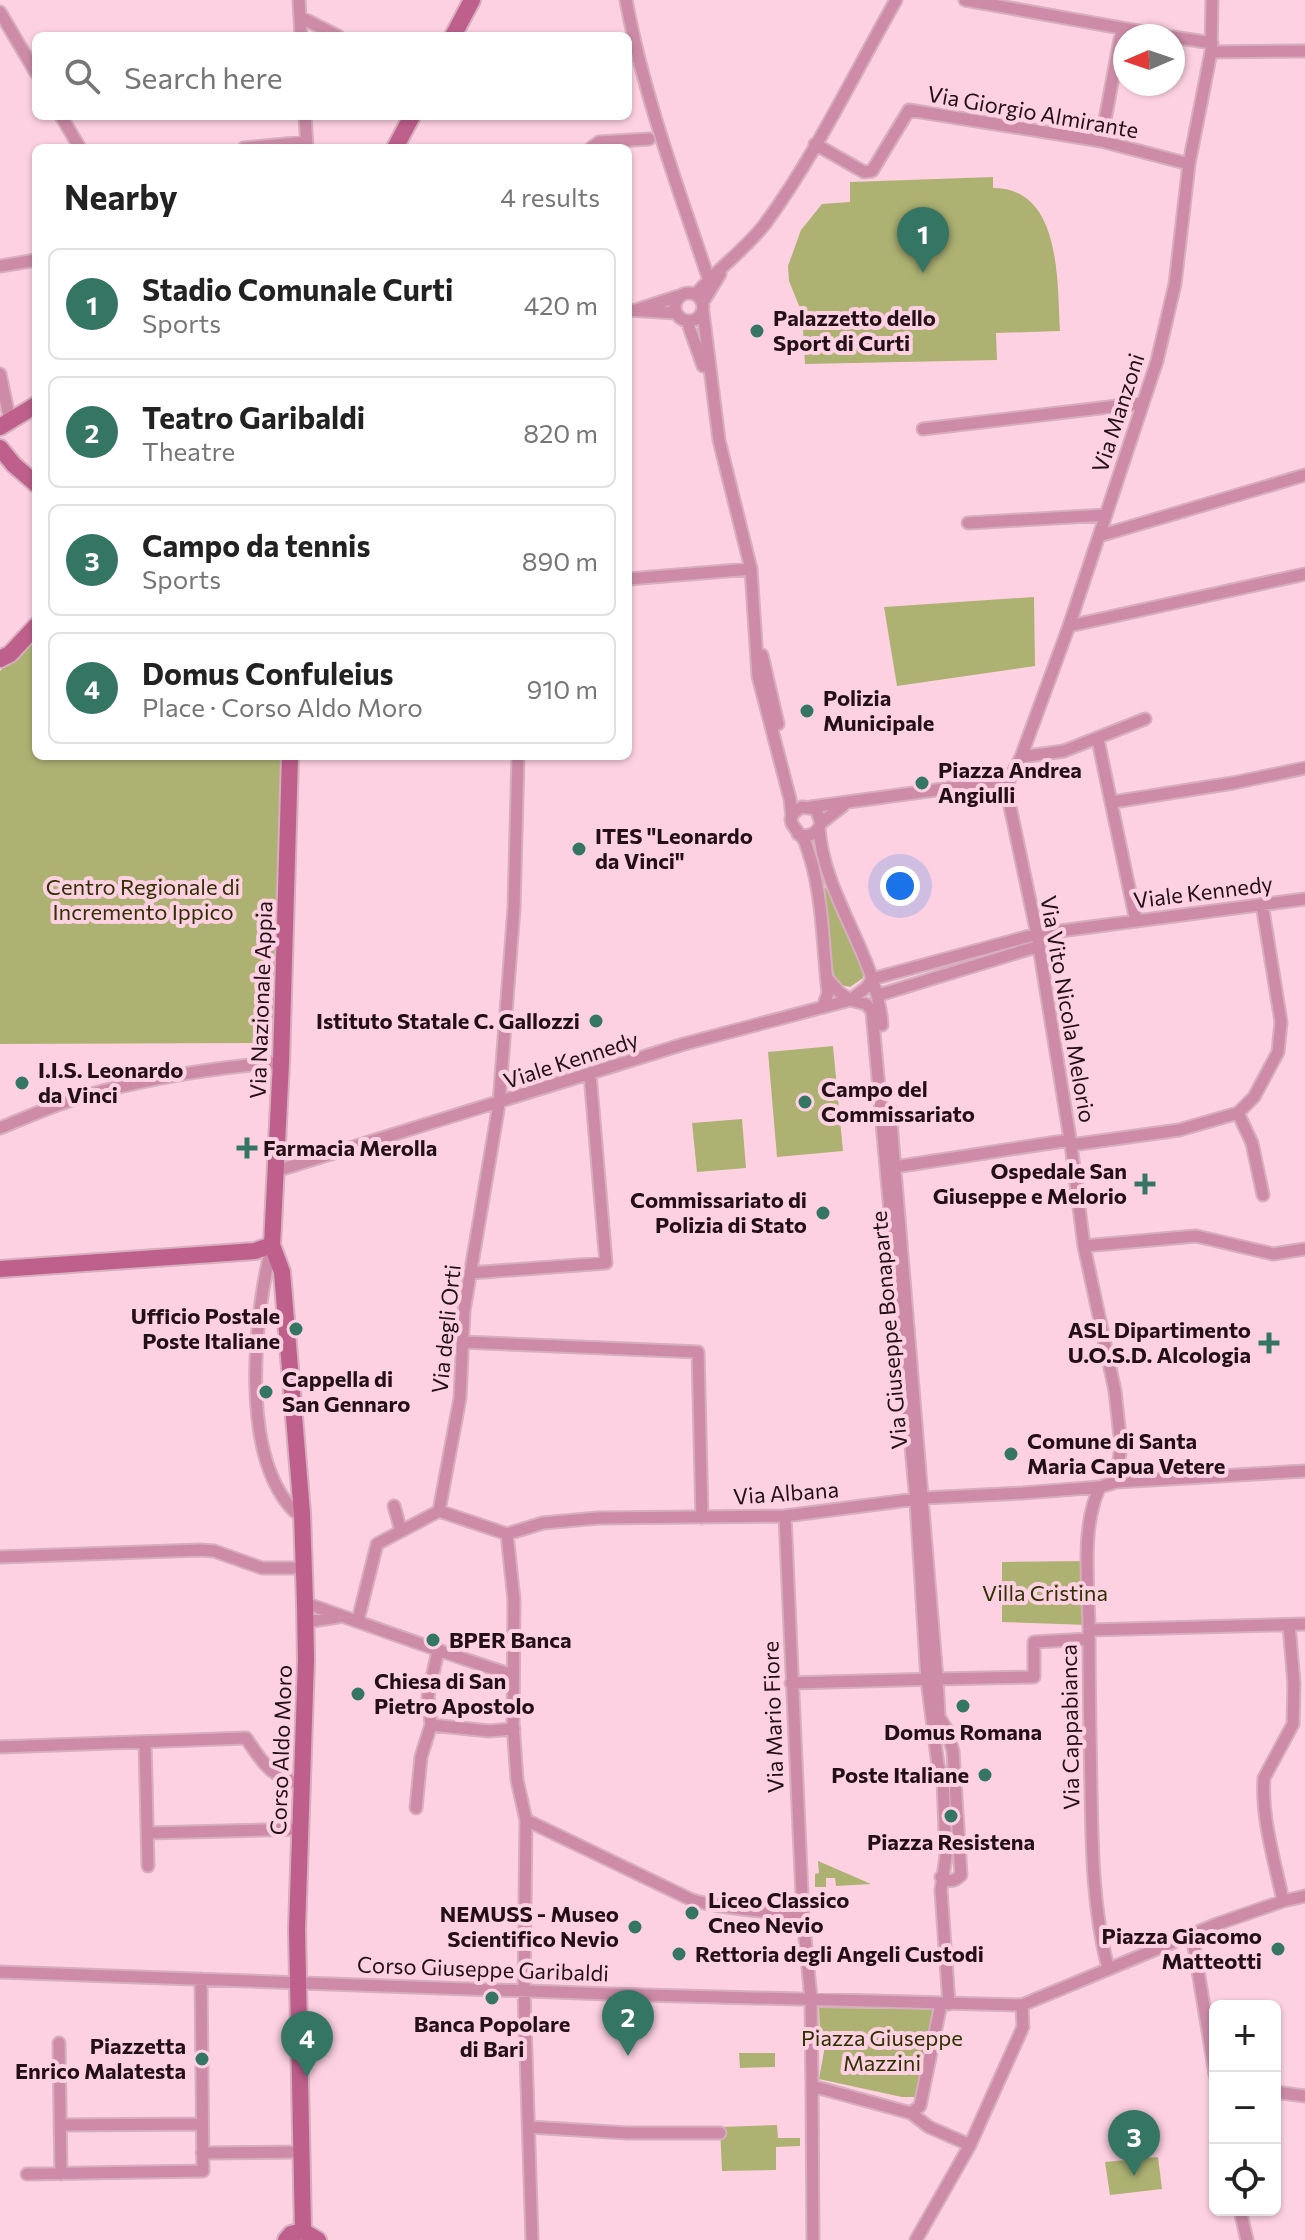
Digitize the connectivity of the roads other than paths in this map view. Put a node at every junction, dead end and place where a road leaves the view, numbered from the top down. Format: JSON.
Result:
{"nodes":[{"id":1,"x":299,"y":0,"type":"edge"},
{"id":2,"x":472,"y":0,"type":"edge"},
{"id":3,"x":626,"y":0,"type":"edge"},
{"id":4,"x":896,"y":0,"type":"edge"},
{"id":5,"x":965,"y":0,"type":"edge"},
{"id":6,"x":1212,"y":0,"type":"edge"},
{"id":7,"x":0,"y":12,"type":"edge"},
{"id":8,"x":300,"y":17,"type":"junction"},
{"id":9,"x":1113,"y":27,"type":"edge"},
{"id":10,"x":5,"y":31,"type":"edge"},
{"id":11,"x":301,"y":32,"type":"edge"},
{"id":12,"x":330,"y":32,"type":"edge"},
{"id":13,"x":455,"y":32,"type":"edge"},
{"id":14,"x":1185,"y":40,"type":"edge"},
{"id":15,"x":1211,"y":48,"type":"junction"},
{"id":16,"x":1305,"y":51,"type":"edge"},
{"id":17,"x":32,"y":68,"type":"edge"},
{"id":18,"x":1113,"y":77,"type":"edge"},
{"id":19,"x":63,"y":120,"type":"edge"},
{"id":20,"x":305,"y":120,"type":"edge"},
{"id":21,"x":410,"y":120,"type":"edge"},
{"id":22,"x":649,"y":139,"type":"dead end"},
{"id":23,"x":1101,"y":141,"type":"junction"},
{"id":24,"x":78,"y":144,"type":"edge"},
{"id":25,"x":306,"y":144,"type":"edge"},
{"id":26,"x":397,"y":144,"type":"edge"},
{"id":27,"x":596,"y":144,"type":"edge"},
{"id":28,"x":815,"y":144,"type":"junction"},
{"id":29,"x":1189,"y":164,"type":"junction"},
{"id":30,"x":32,"y":261,"type":"edge"},
{"id":31,"x":0,"y":266,"type":"edge"},
{"id":32,"x":725,"y":267,"type":"junction"},
{"id":33,"x":709,"y":280,"type":"junction"},
{"id":34,"x":679,"y":296,"type":"junction"},
{"id":35,"x":700,"y":303,"type":"junction"},
{"id":36,"x":632,"y":310,"type":"edge"},
{"id":37,"x":632,"y":310,"type":"edge"},
{"id":38,"x":676,"y":313,"type":"junction"},
{"id":39,"x":687,"y":321,"type":"junction"},
{"id":40,"x":0,"y":374,"type":"edge"},
{"id":41,"x":711,"y":392,"type":"junction"},
{"id":42,"x":1143,"y":403,"type":"junction"},
{"id":43,"x":32,"y":407,"type":"edge"},
{"id":44,"x":5,"y":424,"type":"edge"},
{"id":45,"x":923,"y":429,"type":"dead end"},
{"id":46,"x":0,"y":448,"type":"edge"},
{"id":47,"x":7,"y":464,"type":"edge"},
{"id":48,"x":1305,"y":475,"type":"edge"},
{"id":49,"x":32,"y":481,"type":"edge"},
{"id":50,"x":1106,"y":515,"type":"junction"},
{"id":51,"x":968,"y":523,"type":"dead end"},
{"id":52,"x":1099,"y":536,"type":"junction"},
{"id":53,"x":751,"y":569,"type":"junction"},
{"id":54,"x":1305,"y":574,"type":"edge"},
{"id":55,"x":632,"y":579,"type":"edge"},
{"id":56,"x":753,"y":600,"type":"junction"},
{"id":57,"x":1069,"y":626,"type":"junction"},
{"id":58,"x":32,"y":630,"type":"edge"},
{"id":59,"x":3,"y":659,"type":"edge"},
{"id":60,"x":1145,"y":719,"type":"dead end"},
{"id":61,"x":1098,"y":740,"type":"junction"},
{"id":62,"x":1021,"y":757,"type":"junction"},
{"id":63,"x":290,"y":760,"type":"edge"},
{"id":64,"x":518,"y":760,"type":"edge"},
{"id":65,"x":1305,"y":768,"type":"edge"},
{"id":66,"x":1009,"y":780,"type":"junction"},
{"id":67,"x":978,"y":786,"type":"junction"},
{"id":68,"x":1008,"y":797,"type":"junction"},
{"id":69,"x":1113,"y":802,"type":"junction"},
{"id":70,"x":844,"y":805,"type":"junction"},
{"id":71,"x":809,"y":806,"type":"junction"},
{"id":72,"x":792,"y":817,"type":"junction"},
{"id":73,"x":820,"y":825,"type":"junction"},
{"id":74,"x":798,"y":834,"type":"junction"},
{"id":75,"x":829,"y":878,"type":"junction"},
{"id":76,"x":815,"y":880,"type":"junction"},
{"id":77,"x":1305,"y":899,"type":"edge"},
{"id":78,"x":1262,"y":904,"type":"junction"},
{"id":79,"x":1136,"y":921,"type":"junction"},
{"id":80,"x":1038,"y":940,"type":"junction"},
{"id":81,"x":826,"y":975,"type":"junction"},
{"id":82,"x":872,"y":979,"type":"junction"},
{"id":83,"x":879,"y":995,"type":"junction"},
{"id":84,"x":850,"y":1000,"type":"junction"},
{"id":85,"x":823,"y":1007,"type":"junction"},
{"id":86,"x":281,"y":1062,"type":"junction"},
{"id":87,"x":590,"y":1074,"type":"junction"},
{"id":88,"x":499,"y":1104,"type":"junction"},
{"id":89,"x":1238,"y":1113,"type":"junction"},
{"id":90,"x":0,"y":1128,"type":"edge"},
{"id":91,"x":1070,"y":1142,"type":"junction"},
{"id":92,"x":891,"y":1167,"type":"junction"},
{"id":93,"x":276,"y":1171,"type":"junction"},
{"id":94,"x":1263,"y":1195,"type":"dead end"},
{"id":95,"x":272,"y":1245,"type":"junction"},
{"id":96,"x":1084,"y":1246,"type":"junction"},
{"id":97,"x":1305,"y":1249,"type":"edge"},
{"id":98,"x":0,"y":1269,"type":"edge"},
{"id":99,"x":470,"y":1273,"type":"junction"},
{"id":100,"x":463,"y":1342,"type":"junction"},
{"id":101,"x":1305,"y":1471,"type":"edge"},
{"id":102,"x":1116,"y":1482,"type":"junction"},
{"id":103,"x":1100,"y":1487,"type":"junction"},
{"id":104,"x":920,"y":1500,"type":"junction"},
{"id":105,"x":394,"y":1506,"type":"dead end"},
{"id":106,"x":439,"y":1511,"type":"junction"},
{"id":107,"x":302,"y":1513,"type":"junction"},
{"id":108,"x":785,"y":1516,"type":"junction"},
{"id":109,"x":702,"y":1518,"type":"junction"},
{"id":110,"x":401,"y":1531,"type":"junction"},
{"id":111,"x":507,"y":1534,"type":"junction"},
{"id":112,"x":0,"y":1557,"type":"edge"},
{"id":113,"x":304,"y":1568,"type":"junction"},
{"id":114,"x":305,"y":1603,"type":"junction"},
{"id":115,"x":343,"y":1616,"type":"junction"},
{"id":116,"x":358,"y":1620,"type":"junction"},
{"id":117,"x":305,"y":1622,"type":"junction"},
{"id":118,"x":1305,"y":1624,"type":"edge"},
{"id":119,"x":1289,"y":1625,"type":"junction"},
{"id":120,"x":1089,"y":1635,"type":"junction"},
{"id":121,"x":438,"y":1651,"type":"junction"},
{"id":122,"x":513,"y":1675,"type":"junction"},
{"id":123,"x":935,"y":1679,"type":"junction"},
{"id":124,"x":791,"y":1683,"type":"junction"},
{"id":125,"x":431,"y":1725,"type":"junction"},
{"id":126,"x":514,"y":1729,"type":"junction"},
{"id":127,"x":950,"y":1738,"type":"junction"},
{"id":128,"x":145,"y":1742,"type":"junction"},
{"id":129,"x":936,"y":1742,"type":"junction"},
{"id":130,"x":0,"y":1747,"type":"edge"},
{"id":131,"x":302,"y":1784,"type":"junction"},
{"id":132,"x":416,"y":1808,"type":"dead end"},
{"id":133,"x":526,"y":1820,"type":"junction"},
{"id":134,"x":300,"y":1829,"type":"junction"},
{"id":135,"x":148,"y":1833,"type":"junction"},
{"id":136,"x":148,"y":1866,"type":"dead end"},
{"id":137,"x":941,"y":1877,"type":"junction"},
{"id":138,"x":1305,"y":1896,"type":"edge"},
{"id":139,"x":1283,"y":1901,"type":"junction"},
{"id":140,"x":803,"y":1917,"type":"junction"},
{"id":141,"x":1192,"y":1934,"type":"junction"},
{"id":142,"x":1108,"y":1968,"type":"junction"},
{"id":143,"x":0,"y":1972,"type":"edge"},
{"id":144,"x":201,"y":1979,"type":"junction"},
{"id":145,"x":297,"y":1983,"type":"junction"},
{"id":146,"x":524,"y":1991,"type":"junction"},
{"id":147,"x":811,"y":1999,"type":"junction"},
{"id":148,"x":945,"y":2004,"type":"junction"},
{"id":149,"x":1022,"y":2005,"type":"junction"},
{"id":150,"x":59,"y":2043,"type":"dead end"},
{"id":151,"x":1215,"y":2072,"type":"edge"},
{"id":152,"x":812,"y":2086,"type":"junction"},
{"id":153,"x":1281,"y":2093,"type":"edge"},
{"id":154,"x":1305,"y":2096,"type":"edge"},
{"id":155,"x":911,"y":2113,"type":"junction"},
{"id":156,"x":202,"y":2124,"type":"junction"},
{"id":157,"x":60,"y":2125,"type":"junction"},
{"id":158,"x":529,"y":2127,"type":"junction"},
{"id":159,"x":720,"y":2133,"type":"dead end"},
{"id":160,"x":970,"y":2145,"type":"junction"},
{"id":161,"x":300,"y":2152,"type":"junction"},
{"id":162,"x":202,"y":2153,"type":"junction"},
{"id":163,"x":27,"y":2174,"type":"dead end"},
{"id":164,"x":61,"y":2174,"type":"junction"},
{"id":165,"x":1241,"y":2216,"type":"edge"},
{"id":166,"x":310,"y":2236,"type":"edge"},
{"id":167,"x":286,"y":2240,"type":"edge"},
{"id":168,"x":532,"y":2240,"type":"edge"},
{"id":169,"x":813,"y":2240,"type":"edge"},
{"id":170,"x":916,"y":2240,"type":"edge"},
{"id":171,"x":1247,"y":2240,"type":"edge"}],
"edges":[{"from":1,"to":8,"type":"street"},
{"from":2,"to":13,"type":"main road"},
{"from":3,"to":33,"type":"street"},
{"from":4,"to":28,"type":"street"},
{"from":5,"to":9,"type":"street"},
{"from":6,"to":15,"type":"street","name":"Via Manzoni"},
{"from":7,"to":10,"type":"street"},
{"from":8,"to":11,"type":"street"},
{"from":8,"to":12,"type":"street"},
{"from":10,"to":17,"type":"street"},
{"from":14,"to":15,"type":"street"},
{"from":15,"to":16,"type":"street"},
{"from":15,"to":29,"type":"street","name":"Via Manzoni"},
{"from":18,"to":23,"type":"street"},
{"from":19,"to":24,"type":"street"},
{"from":20,"to":25,"type":"street"},
{"from":21,"to":26,"type":"main road"},
{"from":22,"to":27,"type":"street"},
{"from":23,"to":28,"type":"street","name":"Via Giorgio Almirante"},
{"from":23,"to":29,"type":"street","name":"Via Giorgio Almirante"},
{"from":28,"to":32,"type":"street"},
{"from":29,"to":42,"type":"street","name":"Via Manzoni"},
{"from":30,"to":31,"type":"street"},
{"from":32,"to":33,"type":"street"},
{"from":32,"to":35,"type":"street"},
{"from":33,"to":35,"type":"street"},
{"from":34,"to":35,"type":"street"},
{"from":34,"to":36,"type":"street"},
{"from":34,"to":38,"type":"street"},
{"from":35,"to":39,"type":"street"},
{"from":35,"to":41,"type":"street"},
{"from":37,"to":38,"type":"street"},
{"from":38,"to":39,"type":"street"},
{"from":39,"to":41,"type":"street"},
{"from":40,"to":44,"type":"street"},
{"from":41,"to":53,"type":"street"},
{"from":42,"to":45,"type":"street"},
{"from":42,"to":50,"type":"street","name":"Via Manzoni"},
{"from":43,"to":44,"type":"main road"},
{"from":46,"to":47,"type":"main road"},
{"from":47,"to":49,"type":"main road"},
{"from":48,"to":52,"type":"street"},
{"from":50,"to":51,"type":"street"},
{"from":50,"to":52,"type":"street","name":"Via Manzoni"},
{"from":52,"to":57,"type":"street","name":"Via Manzoni"},
{"from":53,"to":55,"type":"street"},
{"from":53,"to":56,"type":"street"},
{"from":54,"to":57,"type":"street"},
{"from":56,"to":71,"type":"street"},
{"from":56,"to":72,"type":"street"},
{"from":57,"to":62,"type":"street","name":"Via Manzoni"},
{"from":58,"to":59,"type":"main road"},
{"from":60,"to":61,"type":"street"},
{"from":61,"to":62,"type":"street"},
{"from":61,"to":69,"type":"street"},
{"from":62,"to":66,"type":"street","name":"Via Manzoni"},
{"from":63,"to":86,"type":"main road","name":"Via Nazionale Appia"},
{"from":64,"to":88,"type":"street","name":"Via degli Orti"},
{"from":65,"to":69,"type":"street"},
{"from":66,"to":67,"type":"street"},
{"from":66,"to":68,"type":"street","name":"Via Vito Nicola Melorio"},
{"from":67,"to":68,"type":"street"},
{"from":67,"to":70,"type":"street"},
{"from":68,"to":80,"type":"street","name":"Via Vito Nicola Melorio"},
{"from":69,"to":79,"type":"street"},
{"from":70,"to":71,"type":"street"},
{"from":70,"to":73,"type":"street"},
{"from":71,"to":72,"type":"street"},
{"from":71,"to":73,"type":"street"},
{"from":72,"to":74,"type":"street"},
{"from":73,"to":74,"type":"street"},
{"from":73,"to":75,"type":"street"},
{"from":74,"to":76,"type":"street"},
{"from":75,"to":76,"type":"street"},
{"from":75,"to":82,"type":"street"},
{"from":76,"to":81,"type":"street"},
{"from":77,"to":78,"type":"street","name":"Viale Kennedy"},
{"from":78,"to":79,"type":"street","name":"Viale Kennedy"},
{"from":78,"to":89,"type":"street"},
{"from":79,"to":80,"type":"street","name":"Viale Kennedy"},
{"from":80,"to":82,"type":"street","name":"Viale Kennedy"},
{"from":80,"to":83,"type":"street"},
{"from":80,"to":91,"type":"street","name":"Via Vito Nicola Melorio"},
{"from":81,"to":84,"type":"street"},
{"from":81,"to":85,"type":"street"},
{"from":82,"to":83,"type":"street"},
{"from":82,"to":84,"type":"street"},
{"from":83,"to":92,"type":"street"},
{"from":84,"to":85,"type":"street","name":"Viale Kennedy"},
{"from":84,"to":92,"type":"street"},
{"from":85,"to":87,"type":"street","name":"Viale Kennedy"},
{"from":86,"to":90,"type":"street"},
{"from":86,"to":93,"type":"main road","name":"Via Nazionale Appia"},
{"from":87,"to":88,"type":"street","name":"Viale Kennedy"},
{"from":87,"to":99,"type":"street"},
{"from":88,"to":93,"type":"street","name":"Viale Kennedy"},
{"from":88,"to":99,"type":"street","name":"Via degli Orti"},
{"from":89,"to":91,"type":"street"},
{"from":89,"to":94,"type":"street"},
{"from":91,"to":92,"type":"street"},
{"from":91,"to":96,"type":"street","name":"Via Vito Nicola Melorio"},
{"from":92,"to":104,"type":"street"},
{"from":93,"to":95,"type":"main road","name":"Via Nazionale Appia"},
{"from":95,"to":98,"type":"main road"},
{"from":95,"to":107,"type":"main road","name":"Corso Aldo Moro"},
{"from":95,"to":107,"type":"street"},
{"from":96,"to":97,"type":"street"},
{"from":96,"to":102,"type":"street","name":"Via Vito Nicola Melorio"},
{"from":99,"to":100,"type":"street","name":"Via degli Orti"},
{"from":100,"to":106,"type":"street","name":"Via degli Orti"},
{"from":100,"to":109,"type":"street"},
{"from":101,"to":102,"type":"street","name":"Via Albana"},
{"from":102,"to":103,"type":"street","name":"Via Albana"},
{"from":103,"to":104,"type":"street","name":"Via Albana"},
{"from":103,"to":120,"type":"street","name":"Via Cappabianca"},
{"from":104,"to":108,"type":"street","name":"Via Albana"},
{"from":104,"to":123,"type":"street"},
{"from":105,"to":110,"type":"street"},
{"from":106,"to":110,"type":"street"},
{"from":106,"to":111,"type":"street"},
{"from":107,"to":113,"type":"main road","name":"Corso Aldo Moro"},
{"from":108,"to":109,"type":"street","name":"Via Albana"},
{"from":108,"to":124,"type":"street","name":"Via Mario Fiore"},
{"from":109,"to":111,"type":"street","name":"Via Albana"},
{"from":110,"to":116,"type":"street"},
{"from":111,"to":122,"type":"street"},
{"from":112,"to":113,"type":"street"},
{"from":113,"to":114,"type":"main road","name":"Corso Aldo Moro"},
{"from":114,"to":115,"type":"street"},
{"from":114,"to":117,"type":"main road","name":"Corso Aldo Moro"},
{"from":115,"to":116,"type":"street"},
{"from":115,"to":117,"type":"street"},
{"from":116,"to":121,"type":"street"},
{"from":117,"to":131,"type":"main road","name":"Corso Aldo Moro"},
{"from":118,"to":119,"type":"street"},
{"from":119,"to":120,"type":"street"},
{"from":119,"to":139,"type":"street"},
{"from":120,"to":123,"type":"street"},
{"from":120,"to":142,"type":"street","name":"Via Cappabianca"},
{"from":121,"to":122,"type":"street"},
{"from":121,"to":125,"type":"street"},
{"from":122,"to":126,"type":"street"},
{"from":123,"to":124,"type":"street"},
{"from":123,"to":127,"type":"street"},
{"from":123,"to":129,"type":"street"},
{"from":124,"to":140,"type":"street","name":"Via Mario Fiore"},
{"from":125,"to":126,"type":"street"},
{"from":125,"to":132,"type":"street"},
{"from":126,"to":133,"type":"street"},
{"from":127,"to":129,"type":"street"},
{"from":127,"to":137,"type":"street"},
{"from":128,"to":130,"type":"street"},
{"from":128,"to":131,"type":"street"},
{"from":128,"to":135,"type":"street"},
{"from":129,"to":137,"type":"street"},
{"from":131,"to":134,"type":"main road","name":"Corso Aldo Moro"},
{"from":133,"to":140,"type":"street"},
{"from":133,"to":146,"type":"street"},
{"from":134,"to":135,"type":"street"},
{"from":134,"to":145,"type":"main road","name":"Corso Aldo Moro"},
{"from":135,"to":136,"type":"street"},
{"from":137,"to":148,"type":"street"},
{"from":138,"to":139,"type":"street"},
{"from":139,"to":141,"type":"street"},
{"from":140,"to":147,"type":"street","name":"Via Mario Fiore"},
{"from":141,"to":142,"type":"street"},
{"from":141,"to":151,"type":"street"},
{"from":142,"to":149,"type":"street"},
{"from":143,"to":144,"type":"street","name":"Corso Giuseppe Garibaldi"},
{"from":144,"to":145,"type":"street","name":"Corso Giuseppe Garibaldi"},
{"from":144,"to":156,"type":"street"},
{"from":145,"to":146,"type":"street","name":"Corso Giuseppe Garibaldi"},
{"from":145,"to":161,"type":"main road","name":"Corso Aldo Moro"},
{"from":146,"to":147,"type":"street","name":"Corso Giuseppe Garibaldi"},
{"from":146,"to":158,"type":"street"},
{"from":147,"to":148,"type":"street"},
{"from":147,"to":152,"type":"street"},
{"from":148,"to":149,"type":"street"},
{"from":148,"to":155,"type":"street"},
{"from":149,"to":160,"type":"street"},
{"from":150,"to":157,"type":"street"},
{"from":152,"to":155,"type":"street"},
{"from":152,"to":169,"type":"street"},
{"from":153,"to":154,"type":"street"},
{"from":155,"to":160,"type":"street"},
{"from":156,"to":157,"type":"street"},
{"from":156,"to":162,"type":"street"},
{"from":157,"to":164,"type":"street"},
{"from":158,"to":159,"type":"street"},
{"from":158,"to":168,"type":"street"},
{"from":160,"to":170,"type":"street"},
{"from":161,"to":162,"type":"street"},
{"from":161,"to":166,"type":"main road","name":"Corso Aldo Moro"},
{"from":162,"to":164,"type":"street"},
{"from":163,"to":164,"type":"street"},
{"from":165,"to":171,"type":"street"},
{"from":166,"to":167,"type":"main road"}]}
